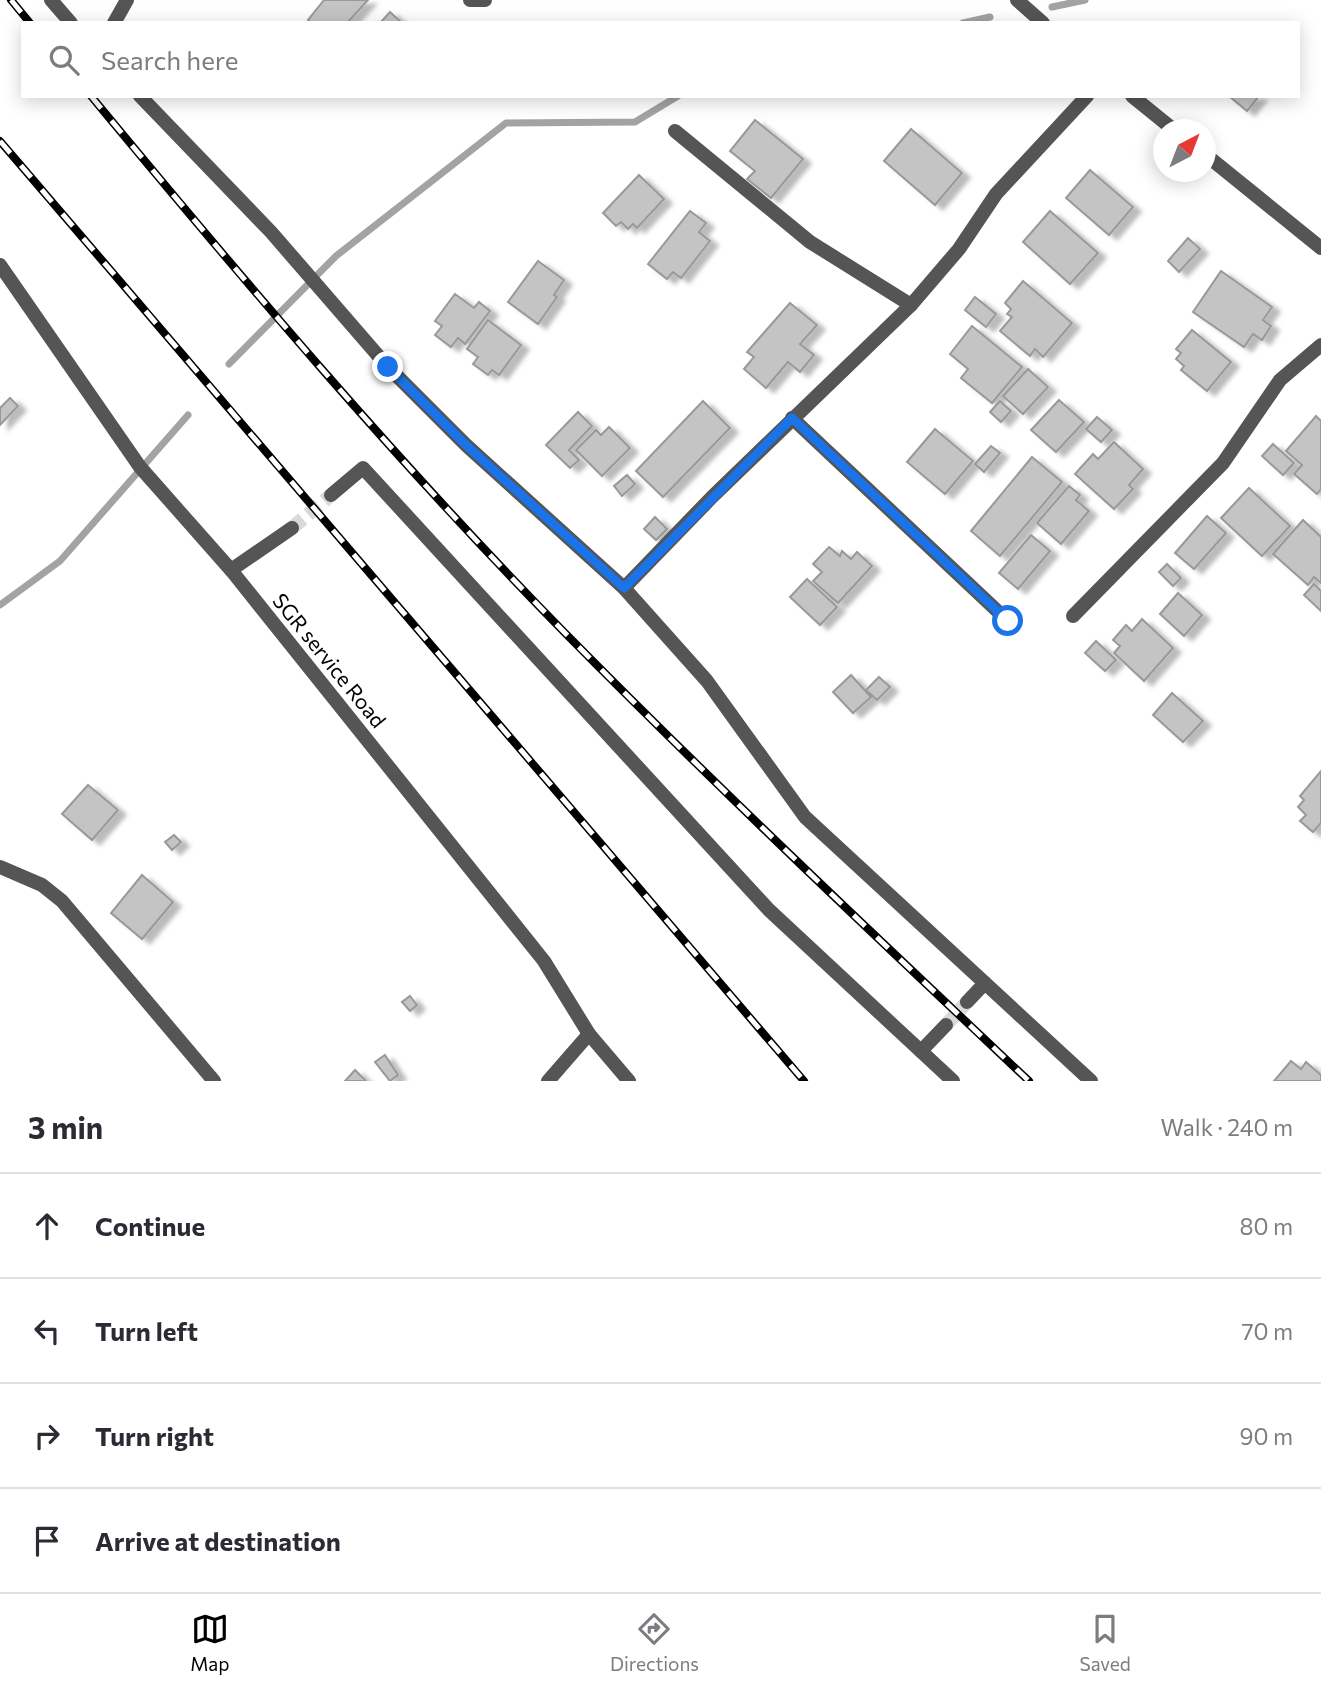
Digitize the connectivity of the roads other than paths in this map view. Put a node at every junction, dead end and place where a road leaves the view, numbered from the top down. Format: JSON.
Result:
{"nodes":[{"id":1,"x":51,"y":0,"type":"edge"},
{"id":2,"x":127,"y":0,"type":"edge"},
{"id":3,"x":470,"y":0,"type":"edge"},
{"id":4,"x":485,"y":0,"type":"edge"},
{"id":5,"x":1017,"y":0,"type":"edge"},
{"id":6,"x":69,"y":21,"type":"edge"},
{"id":7,"x":115,"y":21,"type":"edge"},
{"id":8,"x":1041,"y":21,"type":"edge"},
{"id":9,"x":142,"y":98,"type":"edge"},
{"id":10,"x":1085,"y":98,"type":"edge"},
{"id":11,"x":1134,"y":98,"type":"edge"},
{"id":12,"x":1160,"y":119,"type":"edge"},
{"id":13,"x":675,"y":131,"type":"dead end"},
{"id":14,"x":1216,"y":163,"type":"edge"},
{"id":15,"x":1321,"y":248,"type":"edge"},
{"id":16,"x":0,"y":265,"type":"edge"},
{"id":17,"x":911,"y":305,"type":"junction"},
{"id":18,"x":1321,"y":345,"type":"edge"},
{"id":19,"x":792,"y":418,"type":"junction"},
{"id":20,"x":331,"y":495,"type":"tunnel mouth"},
{"id":21,"x":292,"y":528,"type":"tunnel mouth"},
{"id":22,"x":231,"y":570,"type":"junction"},
{"id":23,"x":624,"y":588,"type":"junction"},
{"id":24,"x":1073,"y":616,"type":"dead end"},
{"id":25,"x":1008,"y":621,"type":"dead end"},
{"id":26,"x":0,"y":867,"type":"edge"},
{"id":27,"x":985,"y":983,"type":"junction"},
{"id":28,"x":967,"y":1002,"type":"tunnel mouth"},
{"id":29,"x":946,"y":1025,"type":"tunnel mouth"},
{"id":30,"x":589,"y":1034,"type":"junction"},
{"id":31,"x":921,"y":1051,"type":"junction"},
{"id":32,"x":214,"y":1081,"type":"edge"},
{"id":33,"x":548,"y":1081,"type":"edge"},
{"id":34,"x":629,"y":1081,"type":"edge"},
{"id":35,"x":953,"y":1081,"type":"edge"},
{"id":36,"x":1091,"y":1081,"type":"edge"}],
"edges":[{"from":1,"to":6,"type":"street"},
{"from":2,"to":7,"type":"street"},
{"from":3,"to":4,"type":"street"},
{"from":5,"to":8,"type":"street"},
{"from":9,"to":23,"type":"street"},
{"from":10,"to":17,"type":"street"},
{"from":11,"to":12,"type":"street"},
{"from":13,"to":17,"type":"street"},
{"from":14,"to":15,"type":"street"},
{"from":16,"to":22,"type":"street","name":"SGR service Road"},
{"from":17,"to":19,"type":"street"},
{"from":18,"to":24,"type":"street"},
{"from":19,"to":23,"type":"street"},
{"from":19,"to":25,"type":"street"},
{"from":20,"to":31,"type":"street"},
{"from":21,"to":22,"type":"street"},
{"from":22,"to":30,"type":"street","name":"SGR service Road"},
{"from":23,"to":27,"type":"street"},
{"from":26,"to":32,"type":"street"},
{"from":27,"to":28,"type":"street"},
{"from":27,"to":36,"type":"street"},
{"from":29,"to":31,"type":"street"},
{"from":30,"to":33,"type":"street"},
{"from":30,"to":34,"type":"street","name":"SGR service Road"},
{"from":31,"to":35,"type":"street"}]}
